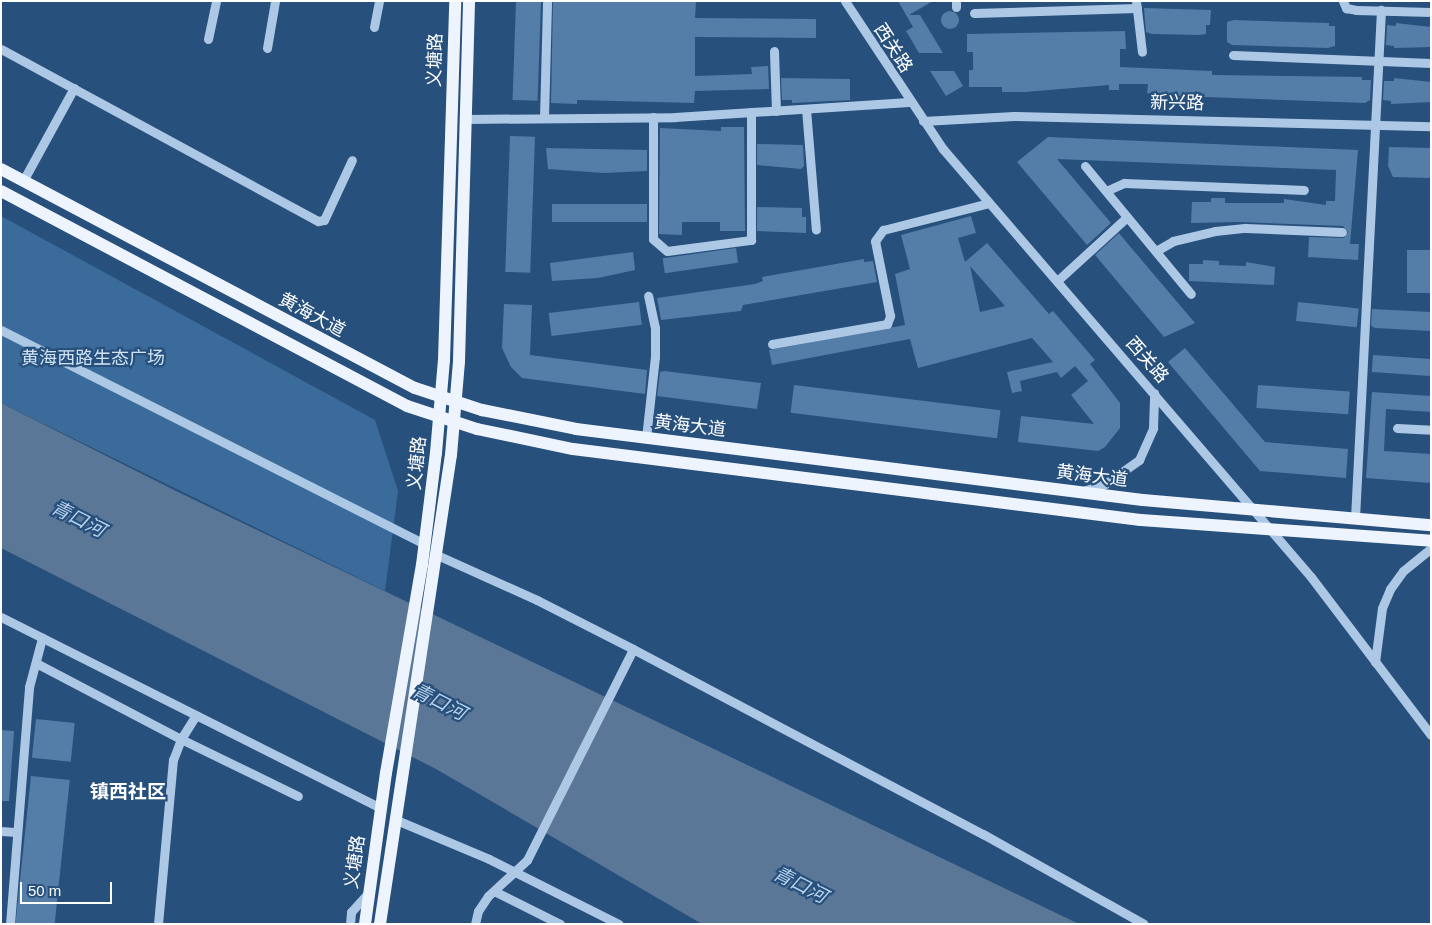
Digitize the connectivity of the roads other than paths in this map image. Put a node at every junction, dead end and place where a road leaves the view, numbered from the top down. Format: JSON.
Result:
{"nodes":[{"id":1,"x":216,"y":1,"type":"edge"},
{"id":2,"x":276,"y":1,"type":"edge"},
{"id":3,"x":379,"y":1,"type":"edge"},
{"id":4,"x":455,"y":1,"type":"edge"},
{"id":5,"x":470,"y":1,"type":"edge"},
{"id":6,"x":547,"y":1,"type":"edge"},
{"id":7,"x":845,"y":1,"type":"edge"},
{"id":8,"x":1343,"y":1,"type":"edge"},
{"id":9,"x":1137,"y":5,"type":"edge"},
{"id":10,"x":1381,"y":10,"type":"junction"},
{"id":11,"x":1431,"y":12,"type":"edge"},
{"id":12,"x":974,"y":13,"type":"dead end"},
{"id":13,"x":374,"y":27,"type":"dead end"},
{"id":14,"x":208,"y":40,"type":"dead end"},
{"id":15,"x":267,"y":48,"type":"dead end"},
{"id":16,"x":1,"y":49,"type":"edge"},
{"id":17,"x":774,"y":51,"type":"dead end"},
{"id":18,"x":1142,"y":52,"type":"dead end"},
{"id":19,"x":1233,"y":56,"type":"dead end"},
{"id":20,"x":1379,"y":61,"type":"junction"},
{"id":21,"x":1431,"y":63,"type":"edge"},
{"id":22,"x":74,"y":88,"type":"junction"},
{"id":23,"x":909,"y":102,"type":"junction"},
{"id":24,"x":806,"y":109,"type":"junction"},
{"id":25,"x":776,"y":111,"type":"junction"},
{"id":26,"x":751,"y":112,"type":"junction"},
{"id":27,"x":652,"y":117,"type":"junction"},
{"id":28,"x":544,"y":118,"type":"junction"},
{"id":29,"x":466,"y":119,"type":"junction"},
{"id":30,"x":923,"y":121,"type":"junction"},
{"id":31,"x":1376,"y":124,"type":"junction"},
{"id":32,"x":1431,"y":126,"type":"edge"},
{"id":33,"x":352,"y":160,"type":"dead end"},
{"id":34,"x":1085,"y":166,"type":"dead end"},
{"id":35,"x":1,"y":169,"type":"edge"},
{"id":36,"x":23,"y":181,"type":"junction"},
{"id":37,"x":1304,"y":190,"type":"dead end"},
{"id":38,"x":1,"y":191,"type":"edge"},
{"id":39,"x":1106,"y":191,"type":"junction"},
{"id":40,"x":989,"y":203,"type":"junction"},
{"id":41,"x":1127,"y":217,"type":"junction"},
{"id":42,"x":816,"y":230,"type":"dead end"},
{"id":43,"x":1342,"y":232,"type":"dead end"},
{"id":44,"x":1156,"y":251,"type":"junction"},
{"id":45,"x":1056,"y":280,"type":"junction"},
{"id":46,"x":1191,"y":294,"type":"dead end"},
{"id":47,"x":648,"y":296,"type":"dead end"},
{"id":48,"x":1,"y":330,"type":"edge"},
{"id":49,"x":772,"y":344,"type":"dead end"},
{"id":50,"x":1154,"y":393,"type":"junction"},
{"id":51,"x":441,"y":398,"type":"junction"},
{"id":52,"x":455,"y":403,"type":"junction"},
{"id":53,"x":439,"y":418,"type":"junction"},
{"id":54,"x":454,"y":423,"type":"junction"},
{"id":55,"x":1397,"y":428,"type":"dead end"},
{"id":56,"x":1431,"y":430,"type":"edge"},
{"id":57,"x":646,"y":438,"type":"junction"},
{"id":58,"x":1081,"y":492,"type":"junction"},
{"id":59,"x":1255,"y":511,"type":"junction"},
{"id":60,"x":1355,"y":518,"type":"junction"},
{"id":61,"x":1431,"y":525,"type":"edge"},
{"id":62,"x":1272,"y":532,"type":"junction"},
{"id":63,"x":1431,"y":541,"type":"edge"},
{"id":64,"x":424,"y":544,"type":"junction"},
{"id":65,"x":1431,"y":548,"type":"edge"},
{"id":66,"x":437,"y":555,"type":"junction"},
{"id":67,"x":1,"y":617,"type":"edge"},
{"id":68,"x":42,"y":638,"type":"junction"},
{"id":69,"x":633,"y":649,"type":"junction"},
{"id":70,"x":36,"y":662,"type":"junction"},
{"id":71,"x":1375,"y":662,"type":"junction"},
{"id":72,"x":196,"y":715,"type":"junction"},
{"id":73,"x":1431,"y":735,"type":"edge"},
{"id":74,"x":180,"y":739,"type":"junction"},
{"id":75,"x":298,"y":796,"type":"dead end"},
{"id":76,"x":381,"y":808,"type":"junction"},
{"id":77,"x":394,"y":819,"type":"junction"},
{"id":78,"x":1,"y":831,"type":"edge"},
{"id":79,"x":17,"y":832,"type":"junction"},
{"id":80,"x":516,"y":872,"type":"junction"},
{"id":81,"x":494,"y":891,"type":"junction"},
{"id":82,"x":368,"y":893,"type":"junction"},
{"id":83,"x":10,"y":924,"type":"edge"},
{"id":84,"x":158,"y":924,"type":"edge"},
{"id":85,"x":350,"y":924,"type":"edge"},
{"id":86,"x":365,"y":924,"type":"edge"},
{"id":87,"x":380,"y":924,"type":"edge"},
{"id":88,"x":475,"y":924,"type":"edge"},
{"id":89,"x":560,"y":924,"type":"edge"},
{"id":90,"x":618,"y":924,"type":"edge"},
{"id":91,"x":1144,"y":924,"type":"edge"}],
"edges":[{"from":1,"to":14,"type":"street"},
{"from":2,"to":15,"type":"street"},
{"from":3,"to":13,"type":"street"},
{"from":4,"to":51,"type":"main road","name":"义塘路"},
{"from":5,"to":29,"type":"main road","name":"义塘路"},
{"from":6,"to":28,"type":"street"},
{"from":7,"to":23,"type":"street","name":"西关路"},
{"from":8,"to":10,"type":"street"},
{"from":9,"to":12,"type":"street"},
{"from":9,"to":18,"type":"street"},
{"from":10,"to":11,"type":"street"},
{"from":10,"to":20,"type":"street"},
{"from":16,"to":22,"type":"street"},
{"from":17,"to":25,"type":"street"},
{"from":19,"to":20,"type":"street"},
{"from":20,"to":21,"type":"street"},
{"from":20,"to":31,"type":"street"},
{"from":22,"to":33,"type":"street"},
{"from":22,"to":36,"type":"street"},
{"from":23,"to":24,"type":"street"},
{"from":23,"to":30,"type":"street","name":"西关路"},
{"from":24,"to":25,"type":"street"},
{"from":24,"to":42,"type":"street"},
{"from":25,"to":26,"type":"street"},
{"from":26,"to":27,"type":"street"},
{"from":26,"to":27,"type":"street"},
{"from":27,"to":28,"type":"street"},
{"from":28,"to":29,"type":"street"},
{"from":29,"to":52,"type":"main road","name":"义塘路"},
{"from":30,"to":31,"type":"street","name":"新兴路"},
{"from":30,"to":40,"type":"street","name":"西关路"},
{"from":31,"to":32,"type":"street","name":"新兴路"},
{"from":31,"to":60,"type":"street"},
{"from":34,"to":39,"type":"street"},
{"from":35,"to":36,"type":"main road","name":"黄海大道"},
{"from":36,"to":51,"type":"main road","name":"黄海大道"},
{"from":37,"to":39,"type":"street"},
{"from":38,"to":53,"type":"main road","name":"黄海大道"},
{"from":39,"to":41,"type":"street"},
{"from":40,"to":45,"type":"street","name":"西关路"},
{"from":40,"to":49,"type":"street"},
{"from":41,"to":44,"type":"street"},
{"from":41,"to":45,"type":"street"},
{"from":43,"to":44,"type":"street"},
{"from":44,"to":46,"type":"street"},
{"from":45,"to":50,"type":"street","name":"西关路"},
{"from":47,"to":57,"type":"street"},
{"from":48,"to":64,"type":"street"},
{"from":50,"to":58,"type":"street"},
{"from":50,"to":59,"type":"street","name":"西关路"},
{"from":51,"to":52,"type":"main road","name":"黄海大道"},
{"from":51,"to":53,"type":"main road","name":"义塘路"},
{"from":52,"to":54,"type":"main road","name":"义塘路"},
{"from":52,"to":57,"type":"main road","name":"黄海大道"},
{"from":53,"to":54,"type":"main road","name":"黄海大道"},
{"from":53,"to":64,"type":"main road","name":"义塘路"},
{"from":54,"to":62,"type":"main road","name":"黄海大道"},
{"from":54,"to":66,"type":"main road","name":"义塘路"},
{"from":55,"to":56,"type":"street"},
{"from":57,"to":58,"type":"main road","name":"黄海大道"},
{"from":58,"to":59,"type":"main road","name":"黄海大道"},
{"from":59,"to":60,"type":"main road","name":"黄海大道"},
{"from":59,"to":62,"type":"street","name":"西关路"},
{"from":60,"to":61,"type":"main road","name":"黄海大道"},
{"from":62,"to":63,"type":"main road","name":"黄海大道"},
{"from":62,"to":71,"type":"street","name":"西关路"},
{"from":64,"to":76,"type":"main road","name":"义塘路"},
{"from":65,"to":71,"type":"street"},
{"from":66,"to":69,"type":"street"},
{"from":66,"to":77,"type":"main road","name":"义塘路"},
{"from":67,"to":68,"type":"street"},
{"from":68,"to":70,"type":"street"},
{"from":68,"to":72,"type":"street"},
{"from":69,"to":80,"type":"street"},
{"from":69,"to":91,"type":"street"},
{"from":70,"to":74,"type":"street"},
{"from":70,"to":79,"type":"street"},
{"from":71,"to":73,"type":"street","name":"西关路"},
{"from":72,"to":74,"type":"street"},
{"from":72,"to":76,"type":"street"},
{"from":74,"to":75,"type":"street"},
{"from":74,"to":84,"type":"street"},
{"from":76,"to":82,"type":"main road","name":"义塘路"},
{"from":77,"to":80,"type":"street"},
{"from":77,"to":87,"type":"main road","name":"义塘路"},
{"from":78,"to":79,"type":"street"},
{"from":79,"to":83,"type":"street"},
{"from":80,"to":81,"type":"street"},
{"from":80,"to":90,"type":"street"},
{"from":81,"to":88,"type":"street"},
{"from":81,"to":89,"type":"street"},
{"from":82,"to":85,"type":"street"},
{"from":82,"to":86,"type":"main road","name":"义塘路"}]}
